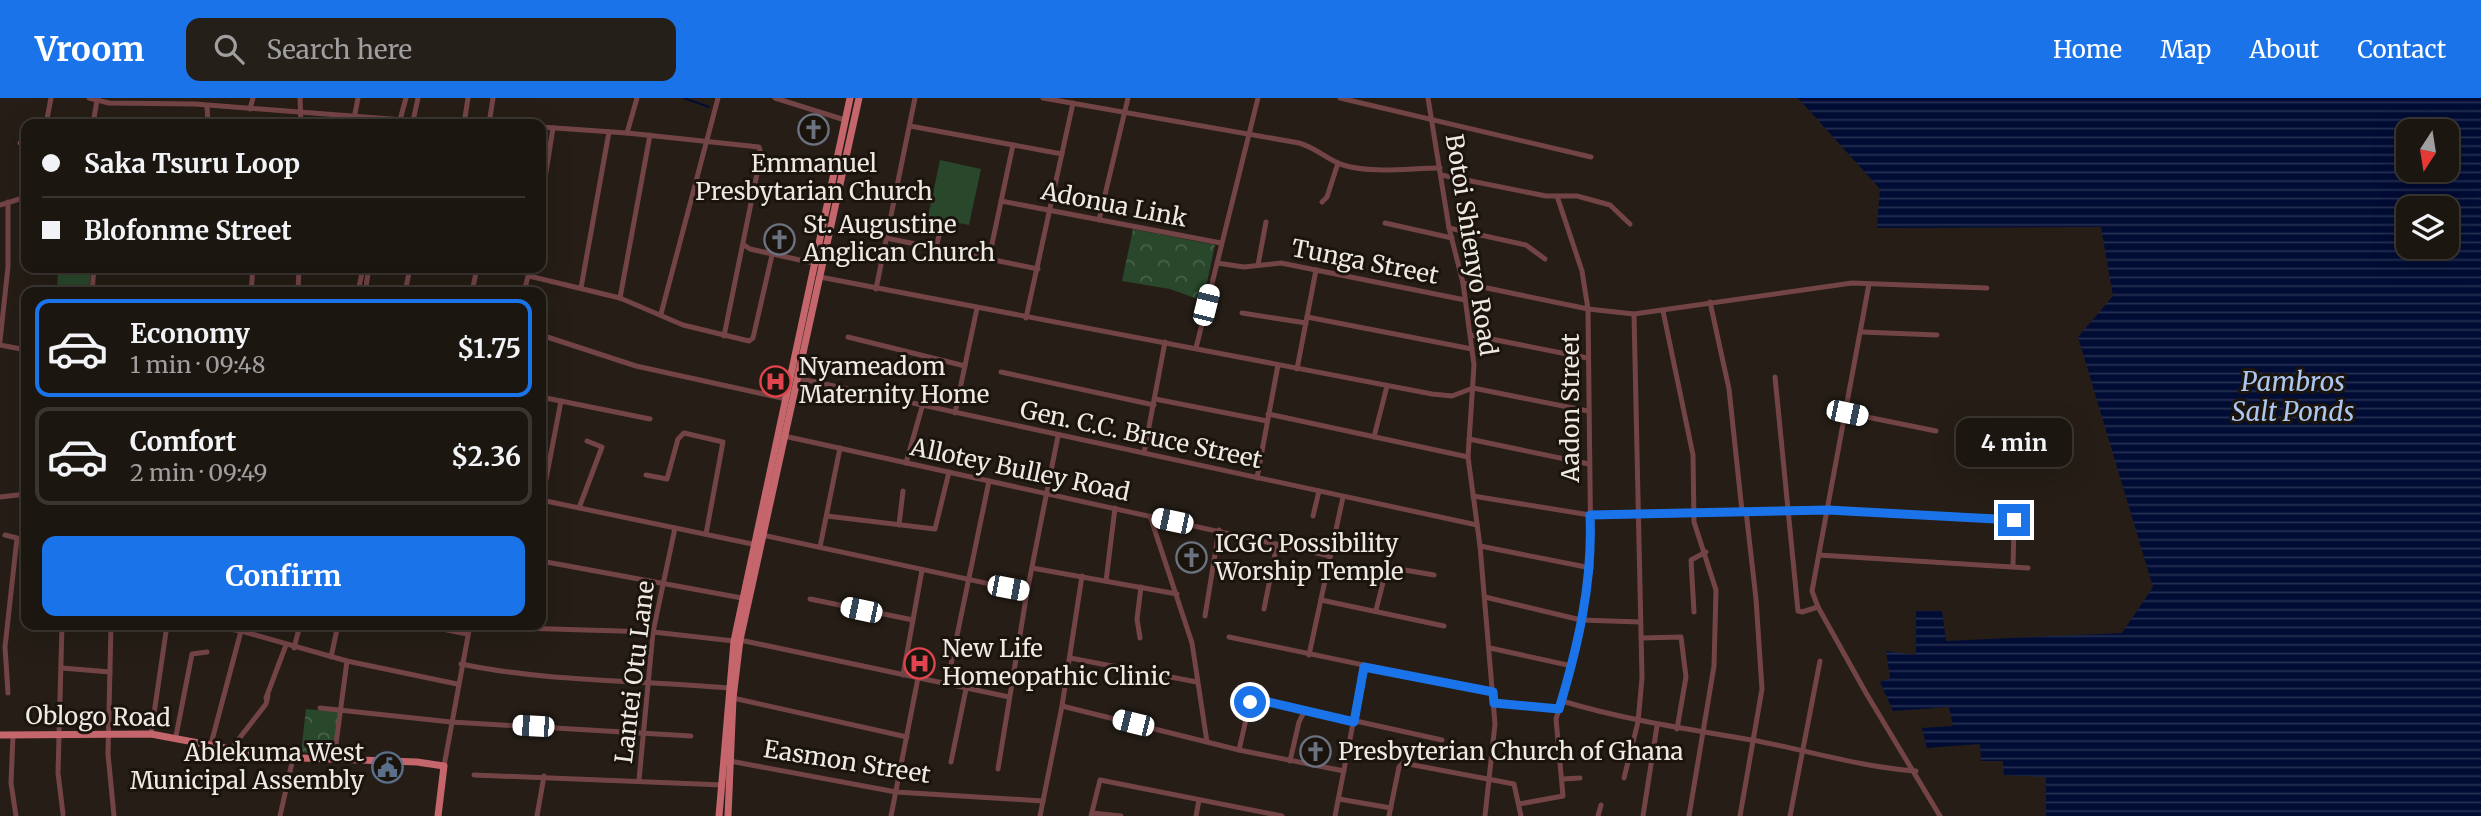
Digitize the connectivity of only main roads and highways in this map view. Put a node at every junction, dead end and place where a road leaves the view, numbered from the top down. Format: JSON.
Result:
{"nodes":[{"id":1,"x":850,"y":98,"type":"edge"},
{"id":2,"x":859,"y":98,"type":"edge"},
{"id":3,"x":820,"y":265,"type":"junction"},
{"id":4,"x":757,"y":545,"type":"junction"},
{"id":5,"x":737,"y":641,"type":"junction"},
{"id":6,"x":0,"y":734,"type":"edge"},
{"id":7,"x":438,"y":816,"type":"edge"},
{"id":8,"x":719,"y":816,"type":"edge"},
{"id":9,"x":728,"y":816,"type":"edge"}],
"edges":[{"from":1,"to":3,"type":"main road"},
{"from":2,"to":3,"type":"main road"},
{"from":3,"to":4,"type":"main road"},
{"from":3,"to":4,"type":"main road"},
{"from":4,"to":5,"type":"main road"},
{"from":4,"to":5,"type":"main road"},
{"from":5,"to":8,"type":"main road"},
{"from":5,"to":9,"type":"main road"},
{"from":6,"to":7,"type":"main road","name":"Oblogo Road"}]}
